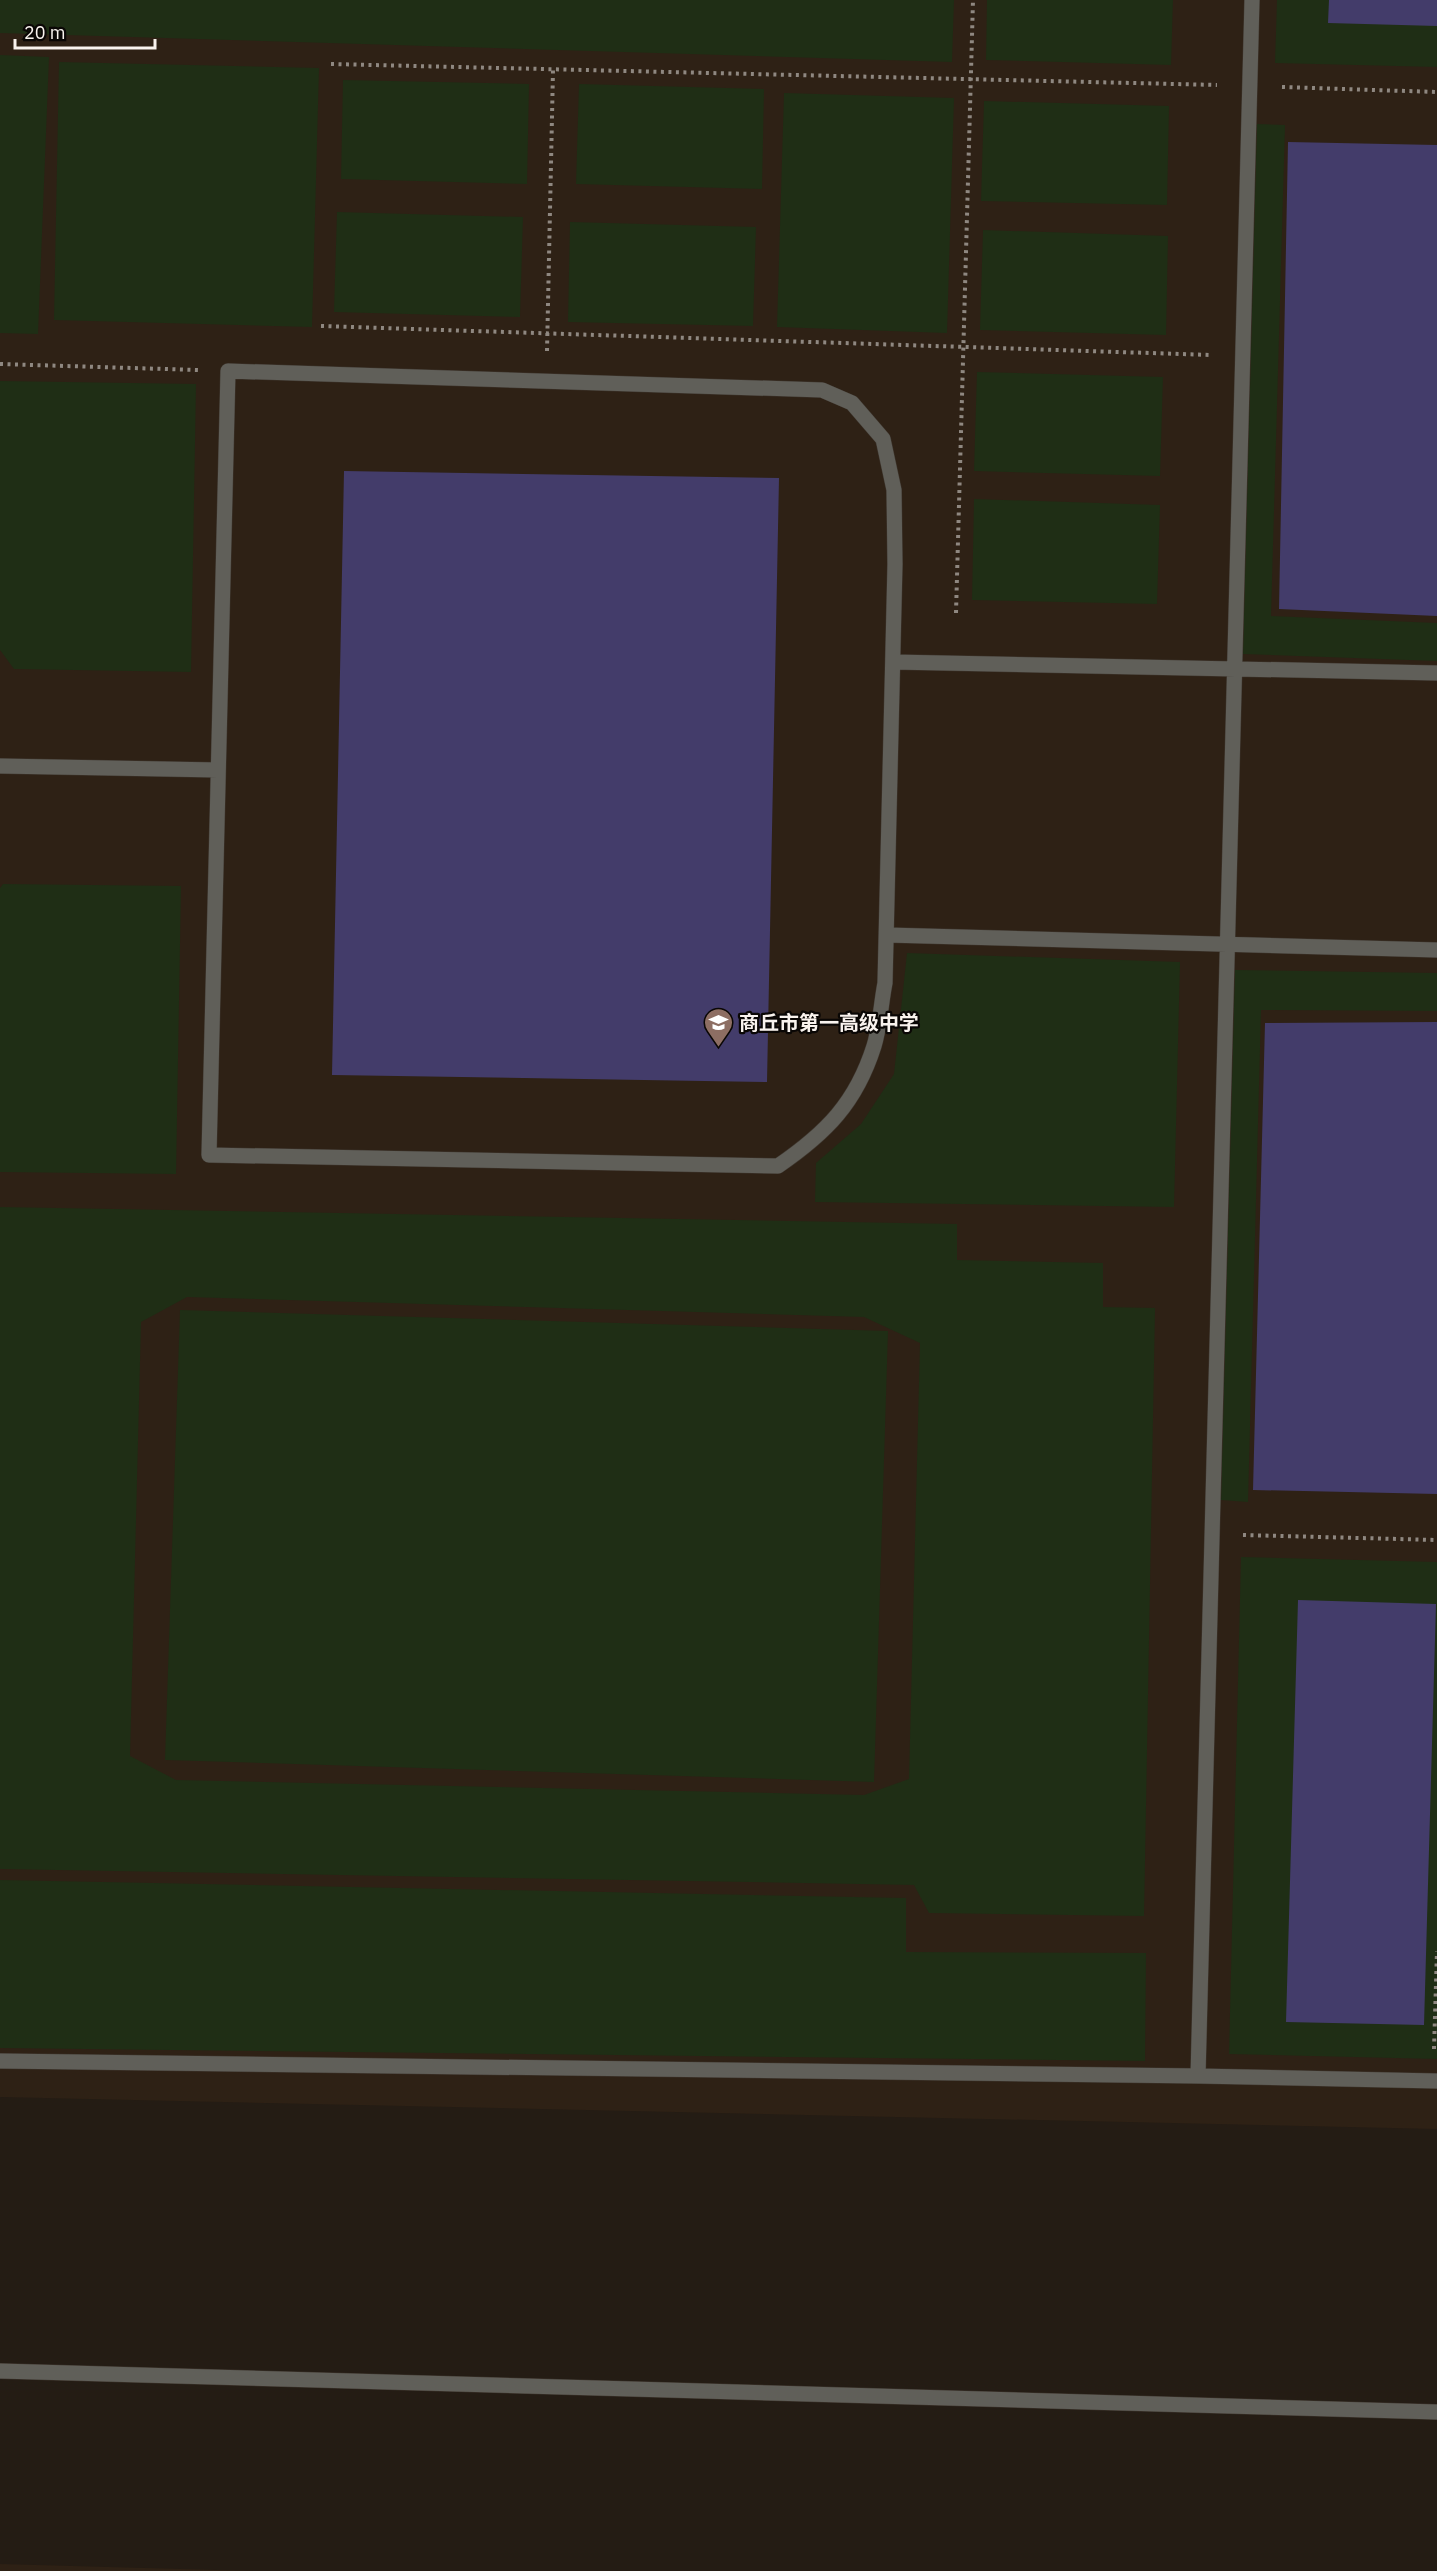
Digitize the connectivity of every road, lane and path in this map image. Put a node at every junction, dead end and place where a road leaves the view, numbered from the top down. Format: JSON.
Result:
{"nodes":[{"id":1,"x":973,"y":0,"type":"edge"},
{"id":2,"x":1252,"y":0,"type":"edge"},
{"id":3,"x":331,"y":64,"type":"dead end"},
{"id":4,"x":553,"y":70,"type":"junction"},
{"id":5,"x":971,"y":80,"type":"junction"},
{"id":6,"x":1250,"y":86,"type":"junction"},
{"id":7,"x":1437,"y":92,"type":"edge"},
{"id":8,"x":321,"y":327,"type":"dead end"},
{"id":9,"x":547,"y":334,"type":"junction"},
{"id":10,"x":963,"y":347,"type":"junction"},
{"id":11,"x":1242,"y":356,"type":"junction"},
{"id":12,"x":0,"y":364,"type":"edge"},
{"id":13,"x":228,"y":371,"type":"junction"},
{"id":14,"x":546,"y":382,"type":"junction"},
{"id":15,"x":956,"y":613,"type":"dead end"},
{"id":16,"x":893,"y":662,"type":"junction"},
{"id":17,"x":1234,"y":669,"type":"junction"},
{"id":18,"x":1437,"y":673,"type":"edge"},
{"id":19,"x":0,"y":766,"type":"edge"},
{"id":20,"x":218,"y":770,"type":"junction"},
{"id":21,"x":887,"y":935,"type":"junction"},
{"id":22,"x":1227,"y":944,"type":"junction"},
{"id":23,"x":1437,"y":950,"type":"edge"},
{"id":24,"x":1212,"y":1535,"type":"junction"},
{"id":25,"x":1437,"y":1540,"type":"edge"},
{"id":26,"x":1437,"y":1951,"type":"edge"},
{"id":27,"x":0,"y":2061,"type":"edge"},
{"id":28,"x":1198,"y":2076,"type":"junction"},
{"id":29,"x":1435,"y":2081,"type":"edge"},
{"id":30,"x":0,"y":2371,"type":"edge"},
{"id":31,"x":1437,"y":2412,"type":"edge"}],
"edges":[{"from":1,"to":5,"type":"path"},
{"from":2,"to":6,"type":"street"},
{"from":3,"to":4,"type":"path"},
{"from":4,"to":5,"type":"path"},
{"from":4,"to":9,"type":"path"},
{"from":5,"to":6,"type":"path"},
{"from":5,"to":10,"type":"path"},
{"from":6,"to":7,"type":"path"},
{"from":6,"to":11,"type":"street"},
{"from":8,"to":9,"type":"path"},
{"from":9,"to":10,"type":"path"},
{"from":9,"to":14,"type":"path"},
{"from":10,"to":11,"type":"path"},
{"from":10,"to":15,"type":"path"},
{"from":11,"to":17,"type":"street"},
{"from":12,"to":13,"type":"path"},
{"from":13,"to":14,"type":"street"},
{"from":13,"to":20,"type":"street"},
{"from":14,"to":16,"type":"street"},
{"from":16,"to":17,"type":"street"},
{"from":16,"to":21,"type":"street"},
{"from":17,"to":18,"type":"street"},
{"from":17,"to":22,"type":"street"},
{"from":19,"to":20,"type":"street"},
{"from":20,"to":21,"type":"street"},
{"from":21,"to":22,"type":"street"},
{"from":22,"to":23,"type":"street"},
{"from":22,"to":24,"type":"street"},
{"from":24,"to":25,"type":"path"},
{"from":24,"to":28,"type":"street"},
{"from":26,"to":29,"type":"path"},
{"from":27,"to":28,"type":"street"},
{"from":28,"to":29,"type":"street"},
{"from":30,"to":31,"type":"street"}]}
